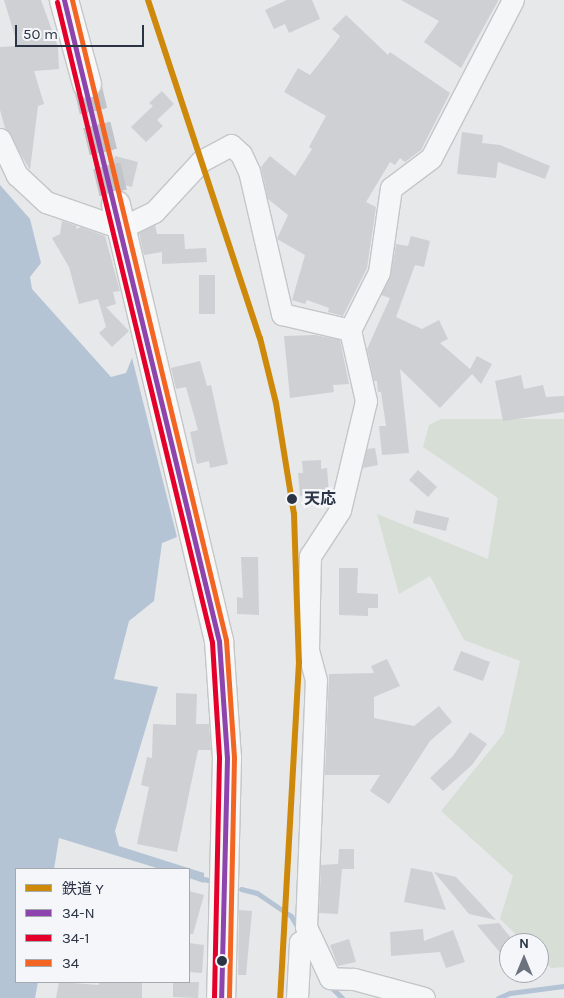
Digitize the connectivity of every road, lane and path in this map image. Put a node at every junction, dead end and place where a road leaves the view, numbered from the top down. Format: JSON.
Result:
{"nodes":[{"id":1,"x":64,"y":0,"type":"edge"},
{"id":2,"x":513,"y":0,"type":"edge"},
{"id":3,"x":87,"y":84,"type":"tunnel mouth"},
{"id":4,"x":0,"y":139,"type":"edge"},
{"id":5,"x":119,"y":217,"type":"junction"},
{"id":6,"x":350,"y":330,"type":"junction"},
{"id":7,"x":306,"y":939,"type":"junction"},
{"id":8,"x":220,"y":998,"type":"edge"},
{"id":9,"x":297,"y":998,"type":"edge"},
{"id":10,"x":424,"y":998,"type":"edge"}],
"edges":[{"from":1,"to":3,"type":"highway"},
{"from":2,"to":6,"type":"street"},
{"from":4,"to":5,"type":"street"},
{"from":5,"to":6,"type":"street"},
{"from":5,"to":8,"type":"highway"},
{"from":6,"to":7,"type":"street"},
{"from":7,"to":9,"type":"street"},
{"from":7,"to":10,"type":"street"}]}
